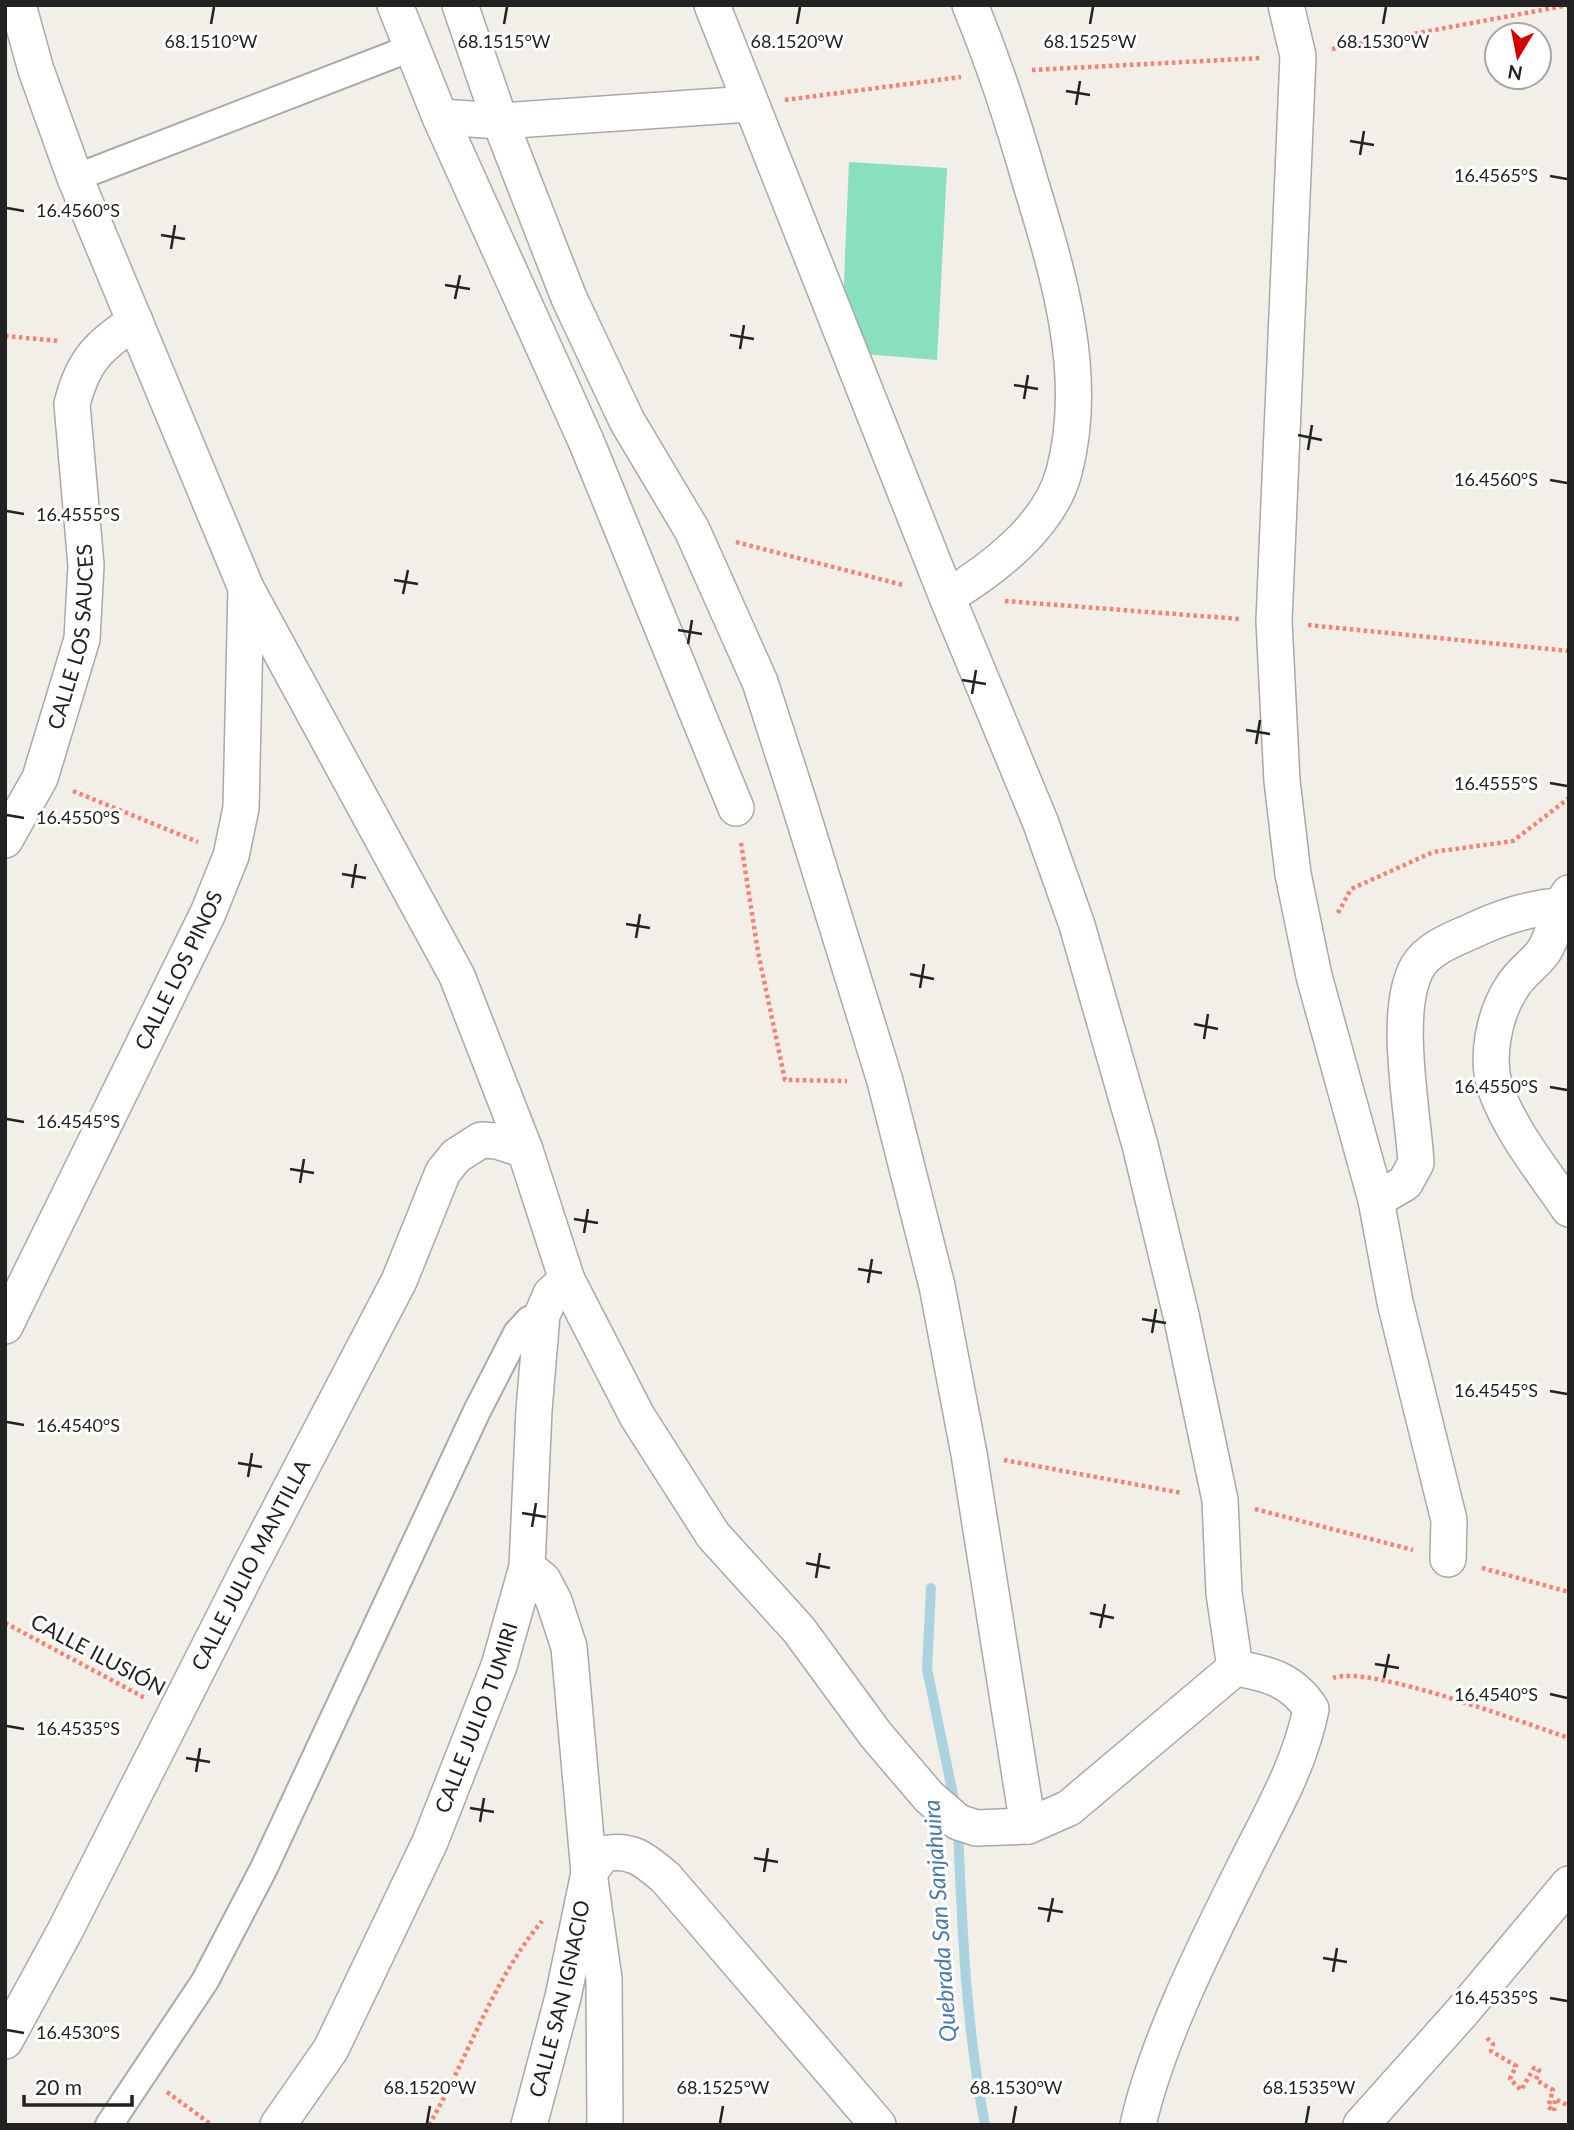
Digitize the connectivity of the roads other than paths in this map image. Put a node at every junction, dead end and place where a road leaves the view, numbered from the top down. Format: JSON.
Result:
{"nodes":[{"id":1,"x":18,"y":5,"type":"edge"},
{"id":2,"x":395,"y":5,"type":"edge"},
{"id":3,"x":460,"y":5,"type":"edge"},
{"id":4,"x":712,"y":5,"type":"edge"},
{"id":5,"x":970,"y":5,"type":"edge"},
{"id":6,"x":1286,"y":5,"type":"edge"},
{"id":7,"x":411,"y":48,"type":"junction"},
{"id":8,"x":749,"y":104,"type":"junction"},
{"id":9,"x":440,"y":117,"type":"junction"},
{"id":10,"x":500,"y":121,"type":"junction"},
{"id":11,"x":75,"y":178,"type":"junction"},
{"id":12,"x":135,"y":321,"type":"junction"},
{"id":13,"x":627,"y":421,"type":"junction"},
{"id":14,"x":586,"y":441,"type":"junction"},
{"id":15,"x":246,"y":588,"type":"junction"},
{"id":16,"x":947,"y":597,"type":"junction"},
{"id":17,"x":736,"y":808,"type":"road end"},
{"id":18,"x":5,"y":840,"type":"edge"},
{"id":19,"x":1564,"y":900,"type":"edge"},
{"id":20,"x":525,"y":1150,"type":"junction"},
{"id":21,"x":1376,"y":1200,"type":"junction"},
{"id":22,"x":1569,"y":1209,"type":"edge"},
{"id":23,"x":567,"y":1280,"type":"junction"},
{"id":24,"x":542,"y":1315,"type":"junction"},
{"id":25,"x":5,"y":1326,"type":"edge"},
{"id":26,"x":1448,"y":1559,"type":"road end"},
{"id":27,"x":527,"y":1567,"type":"junction"},
{"id":28,"x":1235,"y":1668,"type":"junction"},
{"id":29,"x":1028,"y":1826,"type":"junction"},
{"id":30,"x":589,"y":1873,"type":"junction"},
{"id":31,"x":1569,"y":1884,"type":"edge"},
{"id":32,"x":5,"y":2041,"type":"edge"},
{"id":33,"x":604,"y":2111,"type":"edge"},
{"id":34,"x":109,"y":2125,"type":"edge"},
{"id":35,"x":278,"y":2125,"type":"edge"},
{"id":36,"x":529,"y":2125,"type":"edge"},
{"id":37,"x":626,"y":2125,"type":"edge"},
{"id":38,"x":878,"y":2125,"type":"edge"},
{"id":39,"x":1138,"y":2125,"type":"edge"},
{"id":40,"x":1361,"y":2125,"type":"edge"}],
"edges":[{"from":1,"to":11,"type":"street"},
{"from":2,"to":7,"type":"street"},
{"from":3,"to":10,"type":"street"},
{"from":4,"to":8,"type":"street"},
{"from":5,"to":16,"type":"street"},
{"from":6,"to":21,"type":"street"},
{"from":7,"to":9,"type":"street"},
{"from":7,"to":11,"type":"street"},
{"from":8,"to":10,"type":"street"},
{"from":8,"to":16,"type":"street"},
{"from":9,"to":10,"type":"street"},
{"from":9,"to":14,"type":"street"},
{"from":10,"to":13,"type":"street"},
{"from":11,"to":12,"type":"street"},
{"from":12,"to":15,"type":"street"},
{"from":12,"to":18,"type":"street","name":"CALLE LOS SAUCES"},
{"from":13,"to":14,"type":"street"},
{"from":13,"to":29,"type":"street"},
{"from":14,"to":17,"type":"street"},
{"from":15,"to":20,"type":"street"},
{"from":15,"to":25,"type":"street","name":"CALLE LOS PINOS"},
{"from":16,"to":28,"type":"street"},
{"from":19,"to":21,"type":"street"},
{"from":19,"to":22,"type":"street"},
{"from":20,"to":23,"type":"street"},
{"from":20,"to":32,"type":"street","name":"CALLE JULIO MANTILLA"},
{"from":21,"to":26,"type":"street"},
{"from":23,"to":24,"type":"street","name":"CALLE JULIO TUMIRI"},
{"from":23,"to":29,"type":"street"},
{"from":24,"to":27,"type":"street","name":"CALLE JULIO TUMIRI"},
{"from":24,"to":34,"type":"street"},
{"from":27,"to":30,"type":"street"},
{"from":27,"to":35,"type":"street","name":"CALLE JULIO TUMIRI"},
{"from":28,"to":29,"type":"street"},
{"from":28,"to":39,"type":"street"},
{"from":30,"to":33,"type":"street"},
{"from":30,"to":36,"type":"street","name":"CALLE SAN IGNACIO"},
{"from":30,"to":38,"type":"street"},
{"from":31,"to":40,"type":"street"},
{"from":33,"to":37,"type":"street"}]}
